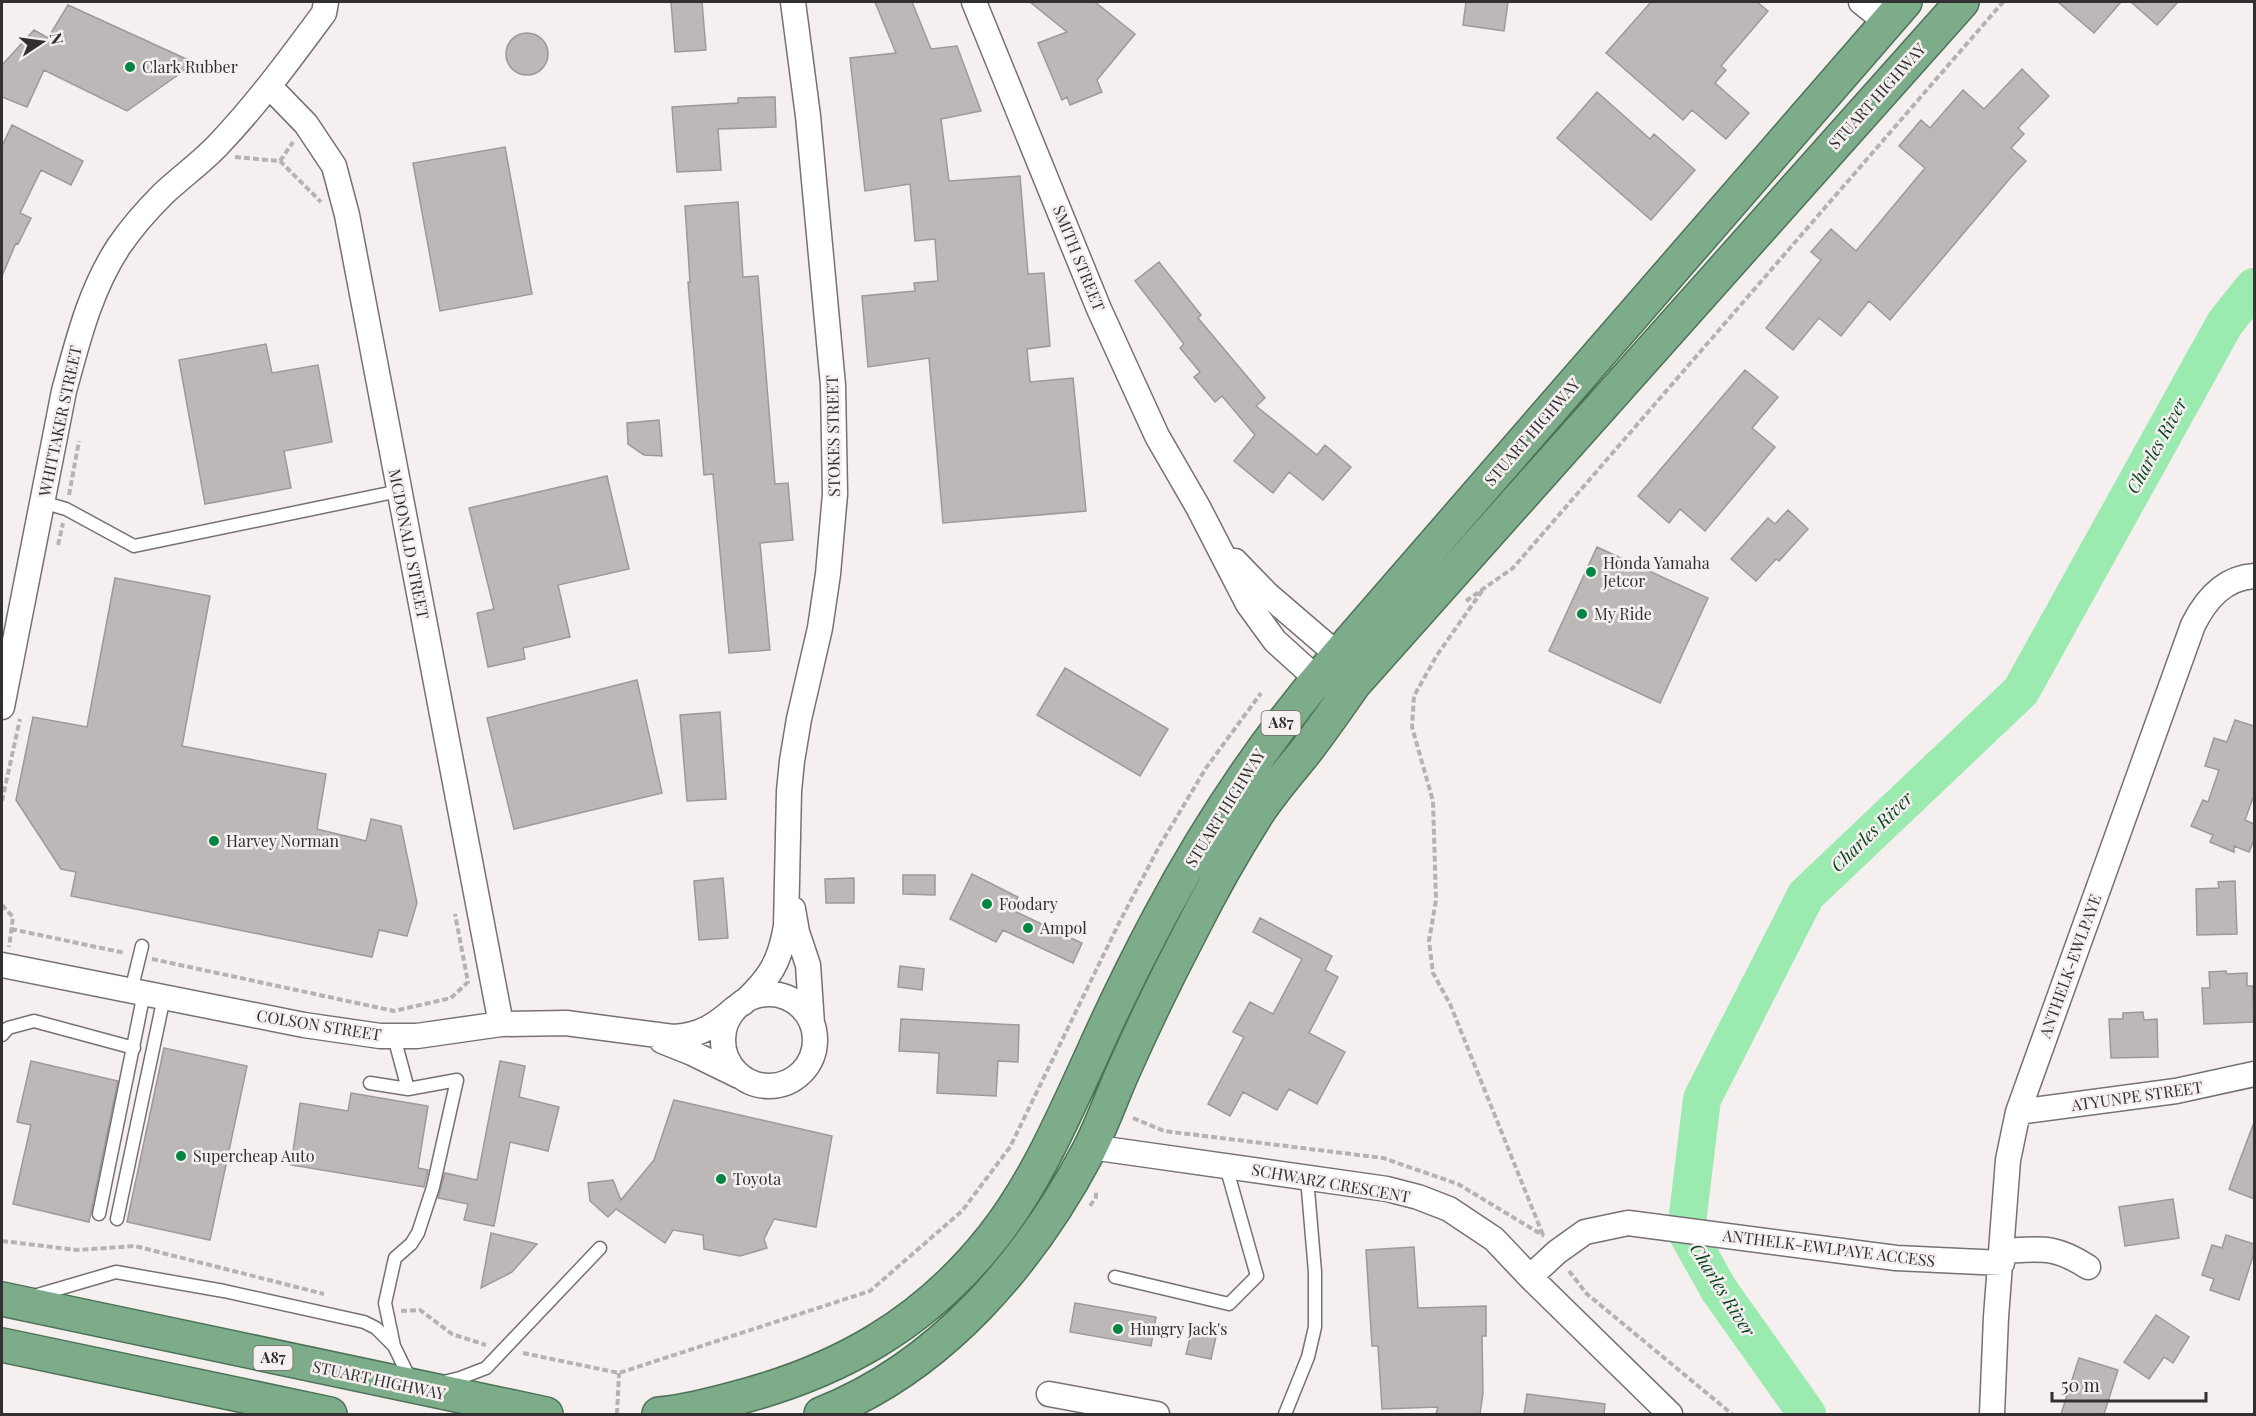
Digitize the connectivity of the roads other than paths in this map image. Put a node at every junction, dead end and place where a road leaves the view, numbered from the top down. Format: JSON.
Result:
{"nodes":[{"id":1,"x":326,"y":2,"type":"edge"},
{"id":2,"x":793,"y":2,"type":"edge"},
{"id":3,"x":1962,"y":2,"type":"edge"},
{"id":4,"x":982,"y":6,"type":"edge"},
{"id":5,"x":1884,"y":8,"type":"edge"},
{"id":6,"x":1918,"y":49,"type":"junction"},
{"id":7,"x":270,"y":87,"type":"junction"},
{"id":8,"x":399,"y":491,"type":"junction"},
{"id":9,"x":42,"y":502,"type":"junction"},
{"id":10,"x":1198,"y":507,"type":"junction"},
{"id":11,"x":2251,"y":576,"type":"edge"},
{"id":12,"x":1338,"y":655,"type":"junction"},
{"id":13,"x":1317,"y":679,"type":"junction"},
{"id":14,"x":1353,"y":687,"type":"junction"},
{"id":15,"x":12,"y":708,"type":"edge"},
{"id":16,"x":788,"y":868,"type":"junction"},
{"id":17,"x":140,"y":951,"type":"road end"},
{"id":18,"x":2,"y":965,"type":"edge"},
{"id":19,"x":146,"y":994,"type":"junction"},
{"id":20,"x":739,"y":1006,"type":"junction"},
{"id":21,"x":501,"y":1024,"type":"junction"},
{"id":22,"x":812,"y":1024,"type":"junction"},
{"id":23,"x":640,"y":1032,"type":"junction"},
{"id":24,"x":2,"y":1035,"type":"edge"},
{"id":25,"x":394,"y":1037,"type":"junction"},
{"id":26,"x":134,"y":1048,"type":"junction"},
{"id":27,"x":2254,"y":1074,"type":"edge"},
{"id":28,"x":745,"y":1080,"type":"junction"},
{"id":29,"x":370,"y":1083,"type":"dead end"},
{"id":30,"x":408,"y":1089,"type":"junction"},
{"id":31,"x":2018,"y":1112,"type":"junction"},
{"id":32,"x":1058,"y":1128,"type":"junction"},
{"id":33,"x":1102,"y":1149,"type":"junction"},
{"id":34,"x":1223,"y":1165,"type":"junction"},
{"id":35,"x":1307,"y":1178,"type":"junction"},
{"id":36,"x":99,"y":1214,"type":"dead end"},
{"id":37,"x":117,"y":1219,"type":"dead end"},
{"id":38,"x":600,"y":1248,"type":"dead end"},
{"id":39,"x":2002,"y":1257,"type":"junction"},
{"id":40,"x":2088,"y":1267,"type":"dead end"},
{"id":41,"x":1115,"y":1277,"type":"dead end"},
{"id":42,"x":1530,"y":1277,"type":"junction"},
{"id":43,"x":9,"y":1300,"type":"edge"},
{"id":44,"x":2,"y":1345,"type":"edge"},
{"id":45,"x":394,"y":1346,"type":"junction"},
{"id":46,"x":414,"y":1388,"type":"junction"},
{"id":47,"x":1049,"y":1394,"type":"dead end"},
{"id":48,"x":1993,"y":1405,"type":"edge"},
{"id":49,"x":330,"y":1414,"type":"edge"},
{"id":50,"x":546,"y":1414,"type":"edge"},
{"id":51,"x":659,"y":1414,"type":"edge"},
{"id":52,"x":821,"y":1414,"type":"edge"},
{"id":53,"x":1157,"y":1414,"type":"edge"},
{"id":54,"x":1285,"y":1414,"type":"edge"},
{"id":55,"x":1670,"y":1414,"type":"edge"}],
"edges":[{"from":1,"to":7,"type":"street","name":"WHITTAKER STREET"},
{"from":2,"to":16,"type":"street","name":"STOKES STREET"},
{"from":3,"to":6,"type":"highway","name":"STUART HIGHWAY","number":"A87"},
{"from":4,"to":10,"type":"street","name":"SMITH STREET"},
{"from":5,"to":6,"type":"highway"},
{"from":5,"to":12,"type":"highway","name":"STUART HIGHWAY","number":"A87"},
{"from":6,"to":14,"type":"highway","name":"STUART HIGHWAY","number":"A87"},
{"from":7,"to":8,"type":"street","name":"MCDONALD STREET"},
{"from":7,"to":9,"type":"street","name":"WHITTAKER STREET"},
{"from":8,"to":9,"type":"lane"},
{"from":8,"to":21,"type":"street","name":"MCDONALD STREET"},
{"from":9,"to":15,"type":"street","name":"WHITTAKER STREET"},
{"from":10,"to":12,"type":"street","name":"SMITH STREET"},
{"from":10,"to":13,"type":"street","name":"SMITH STREET"},
{"from":11,"to":31,"type":"street","name":"ANTHELK-EWLPAYE"},
{"from":12,"to":13,"type":"highway","name":"STUART HIGHWAY","number":"A87"},
{"from":12,"to":14,"type":"highway"},
{"from":13,"to":14,"type":"highway"},
{"from":13,"to":32,"type":"highway","name":"STUART HIGHWAY","number":"A87"},
{"from":14,"to":33,"type":"highway","name":"STUART HIGHWAY","number":"A87"},
{"from":16,"to":20,"type":"street"},
{"from":16,"to":22,"type":"street"},
{"from":17,"to":19,"type":"lane"},
{"from":18,"to":19,"type":"street","name":"COLSON STREET"},
{"from":19,"to":25,"type":"street","name":"COLSON STREET"},
{"from":19,"to":26,"type":"lane"},
{"from":19,"to":37,"type":"lane"},
{"from":20,"to":22,"type":"street"},
{"from":20,"to":23,"type":"street","name":"COLSON STREET"},
{"from":20,"to":28,"type":"street"},
{"from":21,"to":23,"type":"street","name":"COLSON STREET"},
{"from":21,"to":25,"type":"street","name":"COLSON STREET"},
{"from":22,"to":28,"type":"street"},
{"from":23,"to":28,"type":"street","name":"COLSON STREET"},
{"from":24,"to":26,"type":"lane"},
{"from":25,"to":30,"type":"lane"},
{"from":26,"to":36,"type":"lane"},
{"from":27,"to":31,"type":"street","name":"ATYUNPE STREET"},
{"from":29,"to":30,"type":"lane"},
{"from":30,"to":45,"type":"lane"},
{"from":31,"to":39,"type":"street","name":"ANTHELK-EWLPAYE"},
{"from":32,"to":33,"type":"highway"},
{"from":32,"to":51,"type":"highway","name":"STUART HIGHWAY","number":"A87"},
{"from":33,"to":34,"type":"street","name":"SCHWARZ CRESCENT"},
{"from":33,"to":52,"type":"highway","name":"STUART HIGHWAY","number":"A87"},
{"from":34,"to":35,"type":"street","name":"SCHWARZ CRESCENT"},
{"from":34,"to":41,"type":"lane"},
{"from":35,"to":42,"type":"street","name":"SCHWARZ CRESCENT"},
{"from":35,"to":54,"type":"lane"},
{"from":38,"to":46,"type":"lane"},
{"from":39,"to":40,"type":"street","name":"ANTHELK-EWLPAYE ACCESS"},
{"from":39,"to":42,"type":"street","name":"ANTHELK-EWLPAYE ACCESS"},
{"from":39,"to":48,"type":"street","name":"ANTHELK-EWLPAYE"},
{"from":42,"to":55,"type":"street","name":"SCHWARZ CRESCENT"},
{"from":43,"to":45,"type":"lane"},
{"from":43,"to":46,"type":"highway","name":"STUART HIGHWAY","number":"A87"},
{"from":44,"to":49,"type":"highway"},
{"from":45,"to":46,"type":"lane"},
{"from":46,"to":50,"type":"highway","name":"STUART HIGHWAY","number":"A87"},
{"from":47,"to":53,"type":"street"}]}
